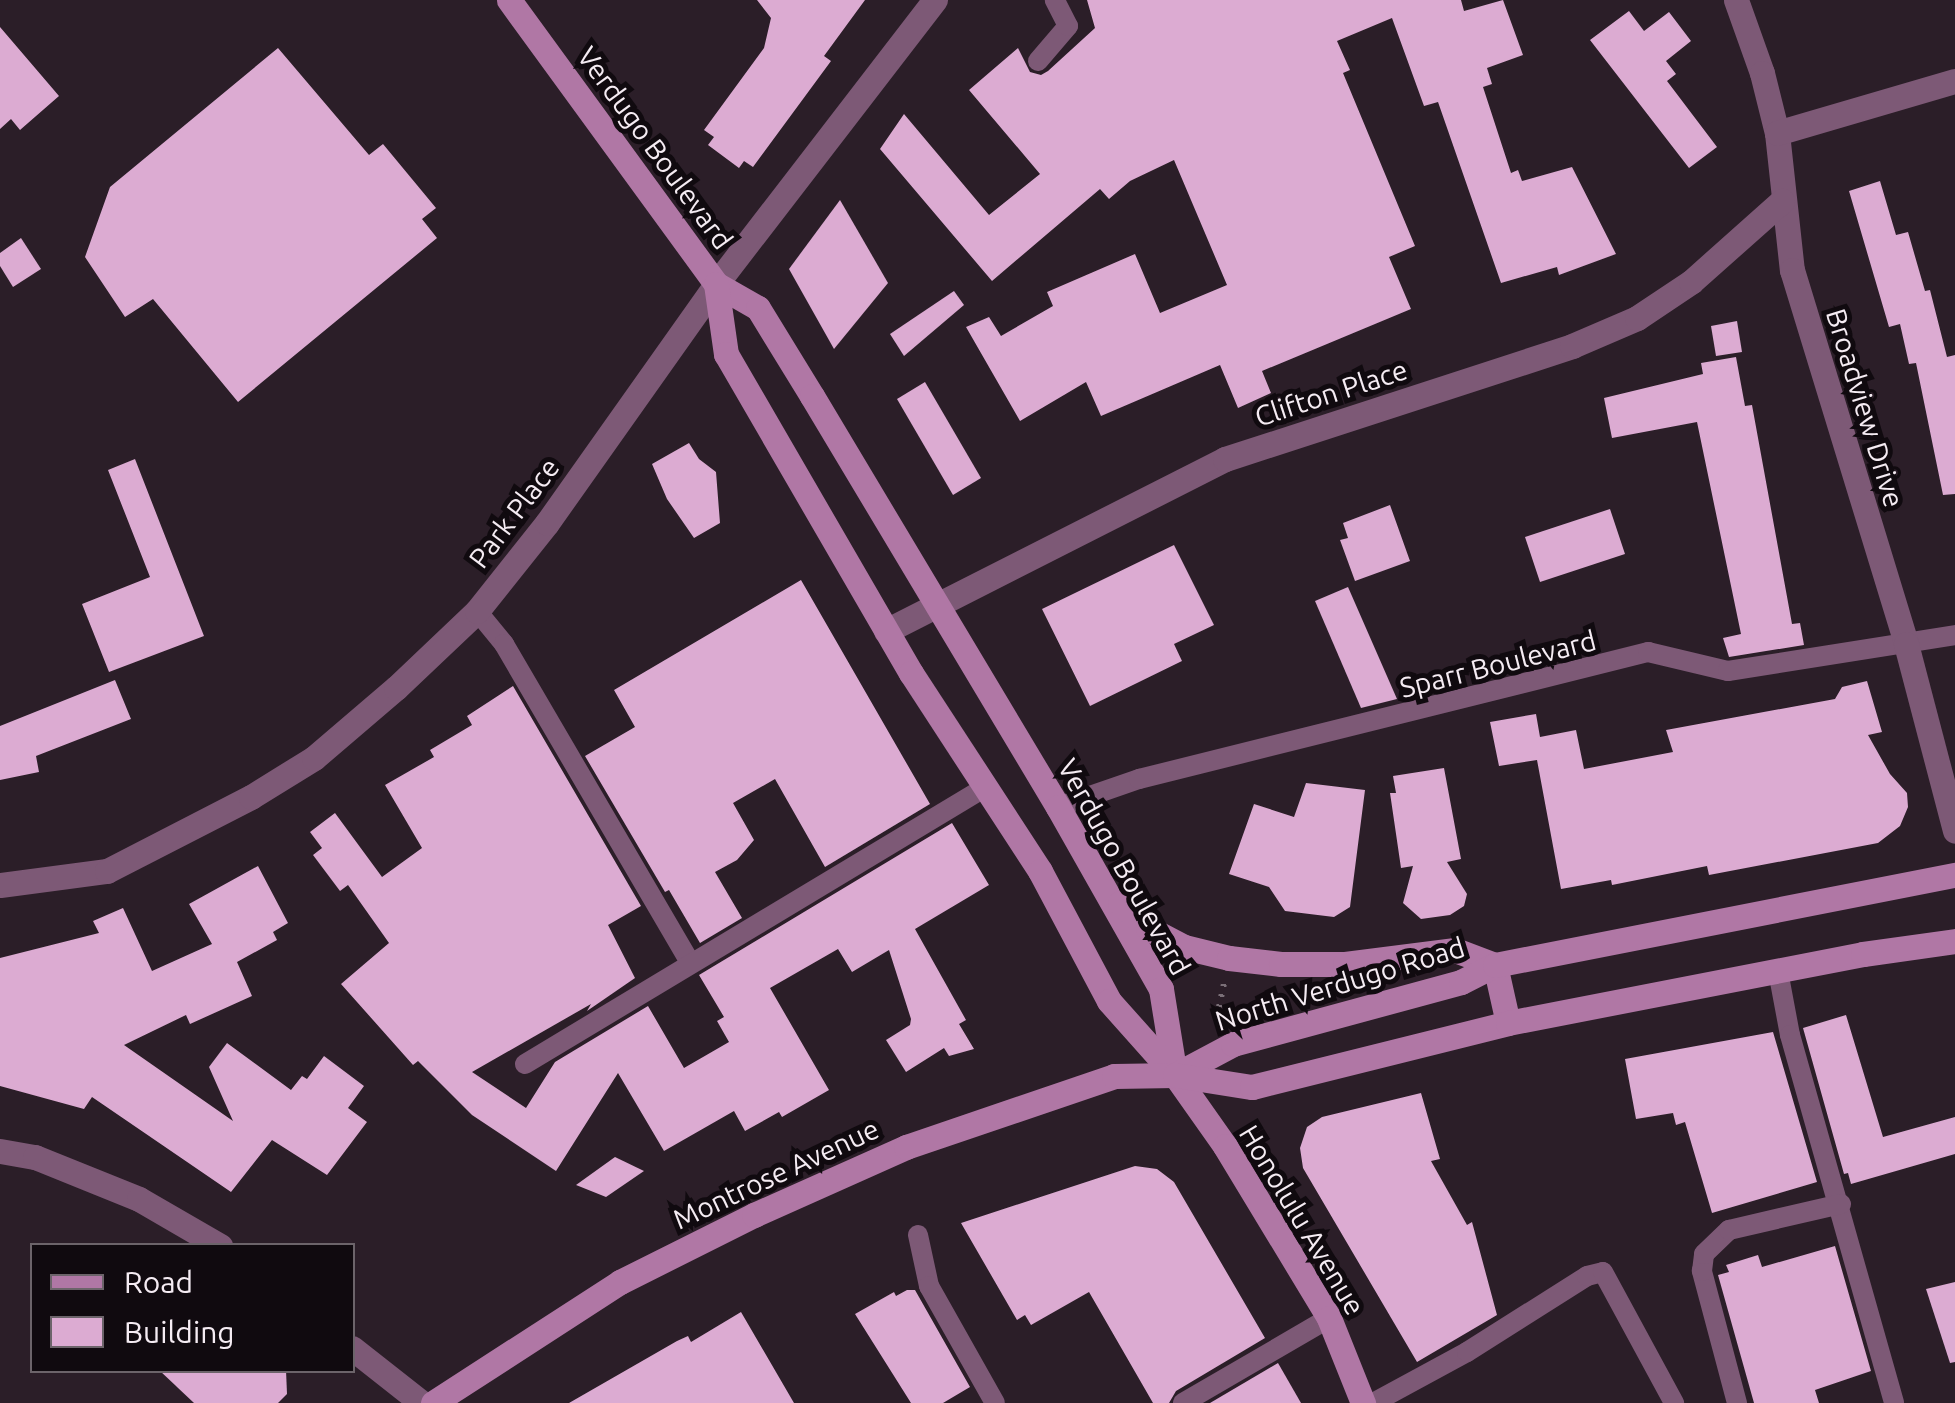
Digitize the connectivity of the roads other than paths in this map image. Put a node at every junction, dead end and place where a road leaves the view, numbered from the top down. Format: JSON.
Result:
{"nodes":[{"id":1,"x":509,"y":0,"type":"edge"},
{"id":2,"x":935,"y":0,"type":"edge"},
{"id":3,"x":1055,"y":0,"type":"edge"},
{"id":4,"x":1736,"y":0,"type":"edge"},
{"id":5,"x":1038,"y":61,"type":"dead end"},
{"id":6,"x":1955,"y":81,"type":"edge"},
{"id":7,"x":1776,"y":133,"type":"junction"},
{"id":8,"x":1782,"y":200,"type":"junction"},
{"id":9,"x":716,"y":284,"type":"junction"},
{"id":10,"x":938,"y":604,"type":"junction"},
{"id":11,"x":476,"y":611,"type":"junction"},
{"id":12,"x":886,"y":631,"type":"junction"},
{"id":13,"x":1955,"y":635,"type":"edge"},
{"id":14,"x":1906,"y":644,"type":"junction"},
{"id":15,"x":984,"y":788,"type":"junction"},
{"id":16,"x":1058,"y":807,"type":"junction"},
{"id":17,"x":1955,"y":831,"type":"edge"},
{"id":18,"x":1955,"y":875,"type":"edge"},
{"id":19,"x":0,"y":885,"type":"edge"},
{"id":20,"x":1104,"y":888,"type":"junction"},
{"id":21,"x":1955,"y":941,"type":"edge"},
{"id":22,"x":689,"y":962,"type":"junction"},
{"id":23,"x":1494,"y":966,"type":"junction"},
{"id":24,"x":1778,"y":970,"type":"junction"},
{"id":25,"x":1508,"y":1023,"type":"junction"},
{"id":26,"x":526,"y":1064,"type":"dead end"},
{"id":27,"x":1175,"y":1076,"type":"junction"},
{"id":28,"x":0,"y":1150,"type":"edge"},
{"id":29,"x":1841,"y":1204,"type":"junction"},
{"id":30,"x":918,"y":1235,"type":"dead end"},
{"id":31,"x":215,"y":1243,"type":"edge"},
{"id":32,"x":1330,"y":1318,"type":"junction"},
{"id":33,"x":355,"y":1350,"type":"edge"},
{"id":34,"x":422,"y":1403,"type":"edge"},
{"id":35,"x":432,"y":1403,"type":"edge"},
{"id":36,"x":995,"y":1403,"type":"edge"},
{"id":37,"x":1183,"y":1403,"type":"edge"},
{"id":38,"x":1363,"y":1403,"type":"edge"},
{"id":39,"x":1373,"y":1403,"type":"edge"},
{"id":40,"x":1674,"y":1403,"type":"edge"},
{"id":41,"x":1737,"y":1403,"type":"edge"},
{"id":42,"x":1894,"y":1403,"type":"edge"}],
"edges":[{"from":1,"to":9,"type":"main road","name":"Verdugo Boulevard"},
{"from":2,"to":9,"type":"street","name":"Park Place"},
{"from":3,"to":5,"type":"lane"},
{"from":4,"to":7,"type":"street","name":"Broadview Drive"},
{"from":6,"to":7,"type":"street"},
{"from":7,"to":8,"type":"street","name":"Broadview Drive"},
{"from":8,"to":10,"type":"street","name":"Clifton Place"},
{"from":8,"to":14,"type":"street","name":"Broadview Drive"},
{"from":9,"to":10,"type":"main road","name":"Verdugo Boulevard"},
{"from":9,"to":11,"type":"street","name":"Park Place"},
{"from":9,"to":12,"type":"main road","name":"Verdugo Boulevard"},
{"from":10,"to":12,"type":"street","name":"Clifton Place"},
{"from":10,"to":16,"type":"main road","name":"Verdugo Boulevard"},
{"from":11,"to":19,"type":"street","name":"Park Place"},
{"from":11,"to":22,"type":"lane"},
{"from":12,"to":15,"type":"main road","name":"Verdugo Boulevard"},
{"from":13,"to":14,"type":"lane","name":"Sparr Boulevard"},
{"from":14,"to":16,"type":"lane","name":"Sparr Boulevard"},
{"from":14,"to":17,"type":"street","name":"Broadview Drive"},
{"from":15,"to":22,"type":"lane"},
{"from":15,"to":27,"type":"main road","name":"Verdugo Boulevard"},
{"from":16,"to":20,"type":"main road","name":"Verdugo Boulevard"},
{"from":18,"to":23,"type":"main road","name":"North Verdugo Road"},
{"from":20,"to":23,"type":"main road"},
{"from":20,"to":27,"type":"main road","name":"Verdugo Boulevard"},
{"from":21,"to":24,"type":"main road"},
{"from":22,"to":26,"type":"lane"},
{"from":23,"to":25,"type":"main road"},
{"from":23,"to":27,"type":"main road","name":"North Verdugo Road"},
{"from":24,"to":25,"type":"main road"},
{"from":24,"to":29,"type":"lane"},
{"from":25,"to":27,"type":"main road"},
{"from":27,"to":32,"type":"main road","name":"Honolulu Avenue"},
{"from":27,"to":35,"type":"main road","name":"Montrose Avenue"},
{"from":28,"to":31,"type":"street"},
{"from":29,"to":41,"type":"lane"},
{"from":29,"to":42,"type":"lane"},
{"from":30,"to":36,"type":"lane"},
{"from":32,"to":37,"type":"lane"},
{"from":32,"to":38,"type":"main road","name":"Honolulu Avenue"},
{"from":33,"to":34,"type":"street"},
{"from":39,"to":40,"type":"lane"}]}
